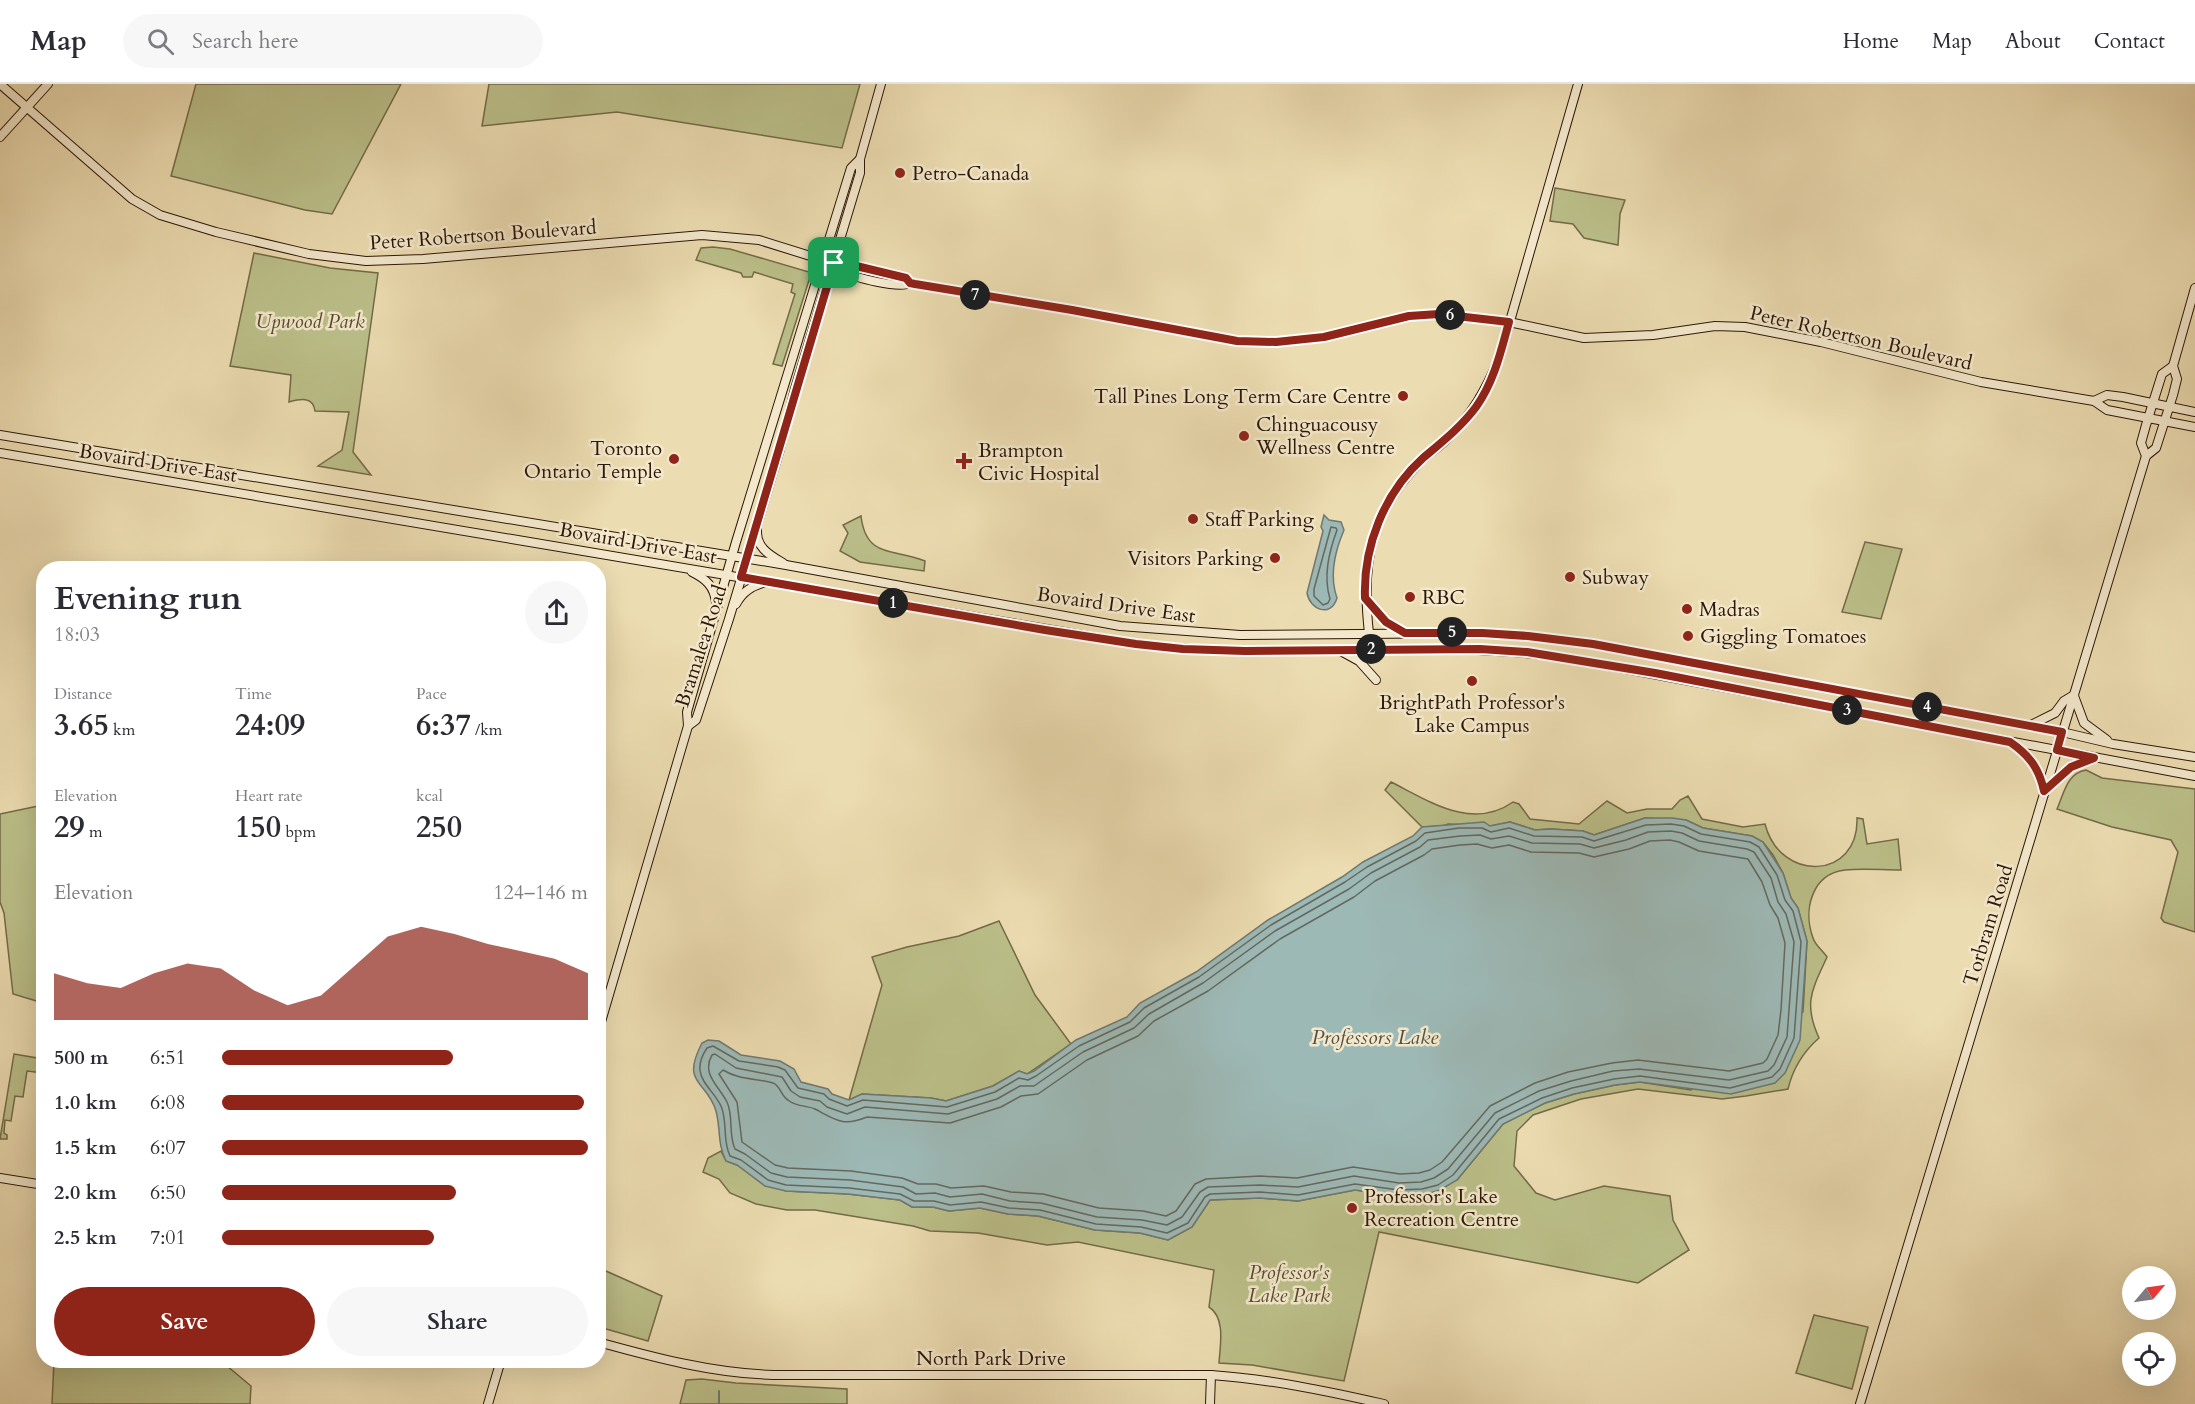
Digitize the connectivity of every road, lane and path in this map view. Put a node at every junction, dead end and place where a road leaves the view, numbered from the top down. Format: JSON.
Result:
{"nodes":[{"id":1,"x":0,"y":84,"type":"edge"},
{"id":2,"x":48,"y":84,"type":"edge"},
{"id":3,"x":881,"y":84,"type":"edge"},
{"id":4,"x":1578,"y":84,"type":"edge"},
{"id":5,"x":26,"y":108,"type":"junction"},
{"id":6,"x":0,"y":137,"type":"edge"},
{"id":7,"x":860,"y":159,"type":"junction"},
{"id":8,"x":823,"y":260,"type":"junction"},
{"id":9,"x":835,"y":264,"type":"junction"},
{"id":10,"x":2195,"y":288,"type":"edge"},
{"id":11,"x":1509,"y":322,"type":"junction"},
{"id":12,"x":2173,"y":366,"type":"junction"},
{"id":13,"x":2094,"y":401,"type":"junction"},
{"id":14,"x":2153,"y":404,"type":"junction"},
{"id":15,"x":2169,"y":407,"type":"junction"},
{"id":16,"x":2195,"y":412,"type":"edge"},
{"id":17,"x":2148,"y":418,"type":"junction"},
{"id":18,"x":2164,"y":422,"type":"junction"},
{"id":19,"x":2195,"y":427,"type":"edge"},
{"id":20,"x":0,"y":435,"type":"edge"},
{"id":21,"x":0,"y":453,"type":"edge"},
{"id":22,"x":2145,"y":456,"type":"junction"},
{"id":23,"x":757,"y":526,"type":"junction"},
{"id":24,"x":732,"y":556,"type":"junction"},
{"id":25,"x":746,"y":559,"type":"junction"},
{"id":26,"x":786,"y":565,"type":"junction"},
{"id":27,"x":682,"y":567,"type":"junction"},
{"id":28,"x":727,"y":574,"type":"junction"},
{"id":29,"x":741,"y":577,"type":"junction"},
{"id":30,"x":768,"y":581,"type":"junction"},
{"id":31,"x":1365,"y":598,"type":"junction"},
{"id":32,"x":717,"y":608,"type":"junction"},
{"id":33,"x":729,"y":619,"type":"junction"},
{"id":34,"x":1369,"y":633,"type":"junction"},
{"id":35,"x":1405,"y":633,"type":"junction"},
{"id":36,"x":1338,"y":650,"type":"junction"},
{"id":37,"x":1376,"y":680,"type":"dead end"},
{"id":38,"x":2074,"y":696,"type":"junction"},
{"id":39,"x":688,"y":726,"type":"junction"},
{"id":40,"x":2028,"y":726,"type":"junction"},
{"id":41,"x":2062,"y":732,"type":"junction"},
{"id":42,"x":2010,"y":742,"type":"junction"},
{"id":43,"x":2113,"y":744,"type":"junction"},
{"id":44,"x":2057,"y":750,"type":"junction"},
{"id":45,"x":2094,"y":758,"type":"junction"},
{"id":46,"x":2195,"y":758,"type":"edge"},
{"id":47,"x":2195,"y":776,"type":"edge"},
{"id":48,"x":2044,"y":791,"type":"junction"},
{"id":49,"x":606,"y":1005,"type":"edge"},
{"id":50,"x":0,"y":1178,"type":"edge"},
{"id":51,"x":36,"y":1184,"type":"edge"},
{"id":52,"x":606,"y":1344,"type":"edge"},
{"id":53,"x":499,"y":1368,"type":"edge"},
{"id":54,"x":1211,"y":1376,"type":"junction"},
{"id":55,"x":488,"y":1404,"type":"edge"},
{"id":56,"x":1210,"y":1404,"type":"edge"},
{"id":57,"x":1384,"y":1404,"type":"edge"},
{"id":58,"x":1860,"y":1404,"type":"edge"}],
"edges":[{"from":1,"to":5,"type":"main road","name":"Peter Robertson Boulevard"},
{"from":2,"to":5,"type":"main road"},
{"from":3,"to":7,"type":"main road","name":"Bramalea Road"},
{"from":4,"to":11,"type":"main road"},
{"from":5,"to":6,"type":"main road"},
{"from":5,"to":8,"type":"main road","name":"Peter Robertson Boulevard"},
{"from":7,"to":8,"type":"main road","name":"Bramalea Road"},
{"from":7,"to":9,"type":"main road","name":"Bramalea Road"},
{"from":8,"to":9,"type":"main road","name":"Peter Robertson Boulevard"},
{"from":8,"to":24,"type":"main road","name":"Bramalea Road"},
{"from":9,"to":11,"type":"main road","name":"Peter Robertson Boulevard"},
{"from":9,"to":23,"type":"main road","name":"Bramalea Road"},
{"from":10,"to":12,"type":"main road","name":"Torbram Road"},
{"from":11,"to":13,"type":"main road","name":"Peter Robertson Boulevard"},
{"from":11,"to":31,"type":"main road"},
{"from":12,"to":14,"type":"main road","name":"Torbram Road"},
{"from":12,"to":15,"type":"main road","name":"Torbram Road"},
{"from":13,"to":14,"type":"main road","name":"Peter Robertson Boulevard"},
{"from":13,"to":17,"type":"main road","name":"Peter Robertson Boulevard"},
{"from":14,"to":15,"type":"main road","name":"Peter Robertson Boulevard"},
{"from":14,"to":17,"type":"main road","name":"Torbram Road"},
{"from":15,"to":16,"type":"main road","name":"Peter Robertson Boulevard"},
{"from":15,"to":18,"type":"main road","name":"Torbram Road"},
{"from":17,"to":18,"type":"main road","name":"Peter Robertson Boulevard"},
{"from":17,"to":22,"type":"main road","name":"Torbram Road"},
{"from":18,"to":19,"type":"main road","name":"Peter Robertson Boulevard"},
{"from":18,"to":22,"type":"main road","name":"Torbram Road"},
{"from":20,"to":24,"type":"main road","name":"Bovaird Drive East"},
{"from":21,"to":27,"type":"main road","name":"Bovaird Drive East"},
{"from":22,"to":38,"type":"main road","name":"Torbram Road"},
{"from":23,"to":25,"type":"main road","name":"Bramalea Road"},
{"from":23,"to":26,"type":"main road"},
{"from":24,"to":25,"type":"main road","name":"Bovaird Drive East"},
{"from":24,"to":28,"type":"main road","name":"Bramalea Road"},
{"from":25,"to":26,"type":"main road","name":"Bovaird Drive East"},
{"from":25,"to":29,"type":"main road","name":"Bramalea Road"},
{"from":26,"to":34,"type":"main road","name":"Bovaird Drive East"},
{"from":27,"to":28,"type":"main road","name":"Bovaird Drive East"},
{"from":27,"to":32,"type":"main road"},
{"from":28,"to":29,"type":"main road","name":"Bovaird Drive East"},
{"from":28,"to":32,"type":"main road","name":"Bramalea Road"},
{"from":29,"to":30,"type":"main road","name":"Bovaird Drive East"},
{"from":29,"to":33,"type":"main road","name":"Bramalea Road"},
{"from":30,"to":33,"type":"main road"},
{"from":30,"to":36,"type":"main road","name":"Bovaird Drive East"},
{"from":31,"to":34,"type":"main road"},
{"from":31,"to":35,"type":"main road"},
{"from":32,"to":39,"type":"main road","name":"Bramalea Road"},
{"from":33,"to":39,"type":"main road","name":"Bramalea Road"},
{"from":34,"to":35,"type":"main road","name":"Bovaird Drive East"},
{"from":35,"to":40,"type":"main road","name":"Bovaird Drive East"},
{"from":36,"to":37,"type":"main road"},
{"from":36,"to":42,"type":"main road","name":"Bovaird Drive East"},
{"from":38,"to":40,"type":"main road"},
{"from":38,"to":41,"type":"main road","name":"Torbram Road"},
{"from":38,"to":43,"type":"main road"},
{"from":39,"to":49,"type":"main road","name":"Bramalea Road"},
{"from":40,"to":41,"type":"main road","name":"Bovaird Drive East"},
{"from":41,"to":43,"type":"main road","name":"Bovaird Drive East"},
{"from":41,"to":44,"type":"main road","name":"Torbram Road"},
{"from":42,"to":44,"type":"main road","name":"Bovaird Drive East"},
{"from":42,"to":48,"type":"main road"},
{"from":43,"to":46,"type":"main road","name":"Bovaird Drive East"},
{"from":44,"to":45,"type":"main road","name":"Bovaird Drive East"},
{"from":44,"to":48,"type":"main road","name":"Torbram Road"},
{"from":45,"to":47,"type":"main road","name":"Bovaird Drive East"},
{"from":45,"to":48,"type":"main road"},
{"from":48,"to":58,"type":"main road","name":"Torbram Road"},
{"from":50,"to":51,"type":"main road"},
{"from":52,"to":54,"type":"main road","name":"North Park Drive"},
{"from":53,"to":55,"type":"main road"},
{"from":54,"to":56,"type":"main road"},
{"from":54,"to":57,"type":"main road","name":"North Park Drive"}]}
